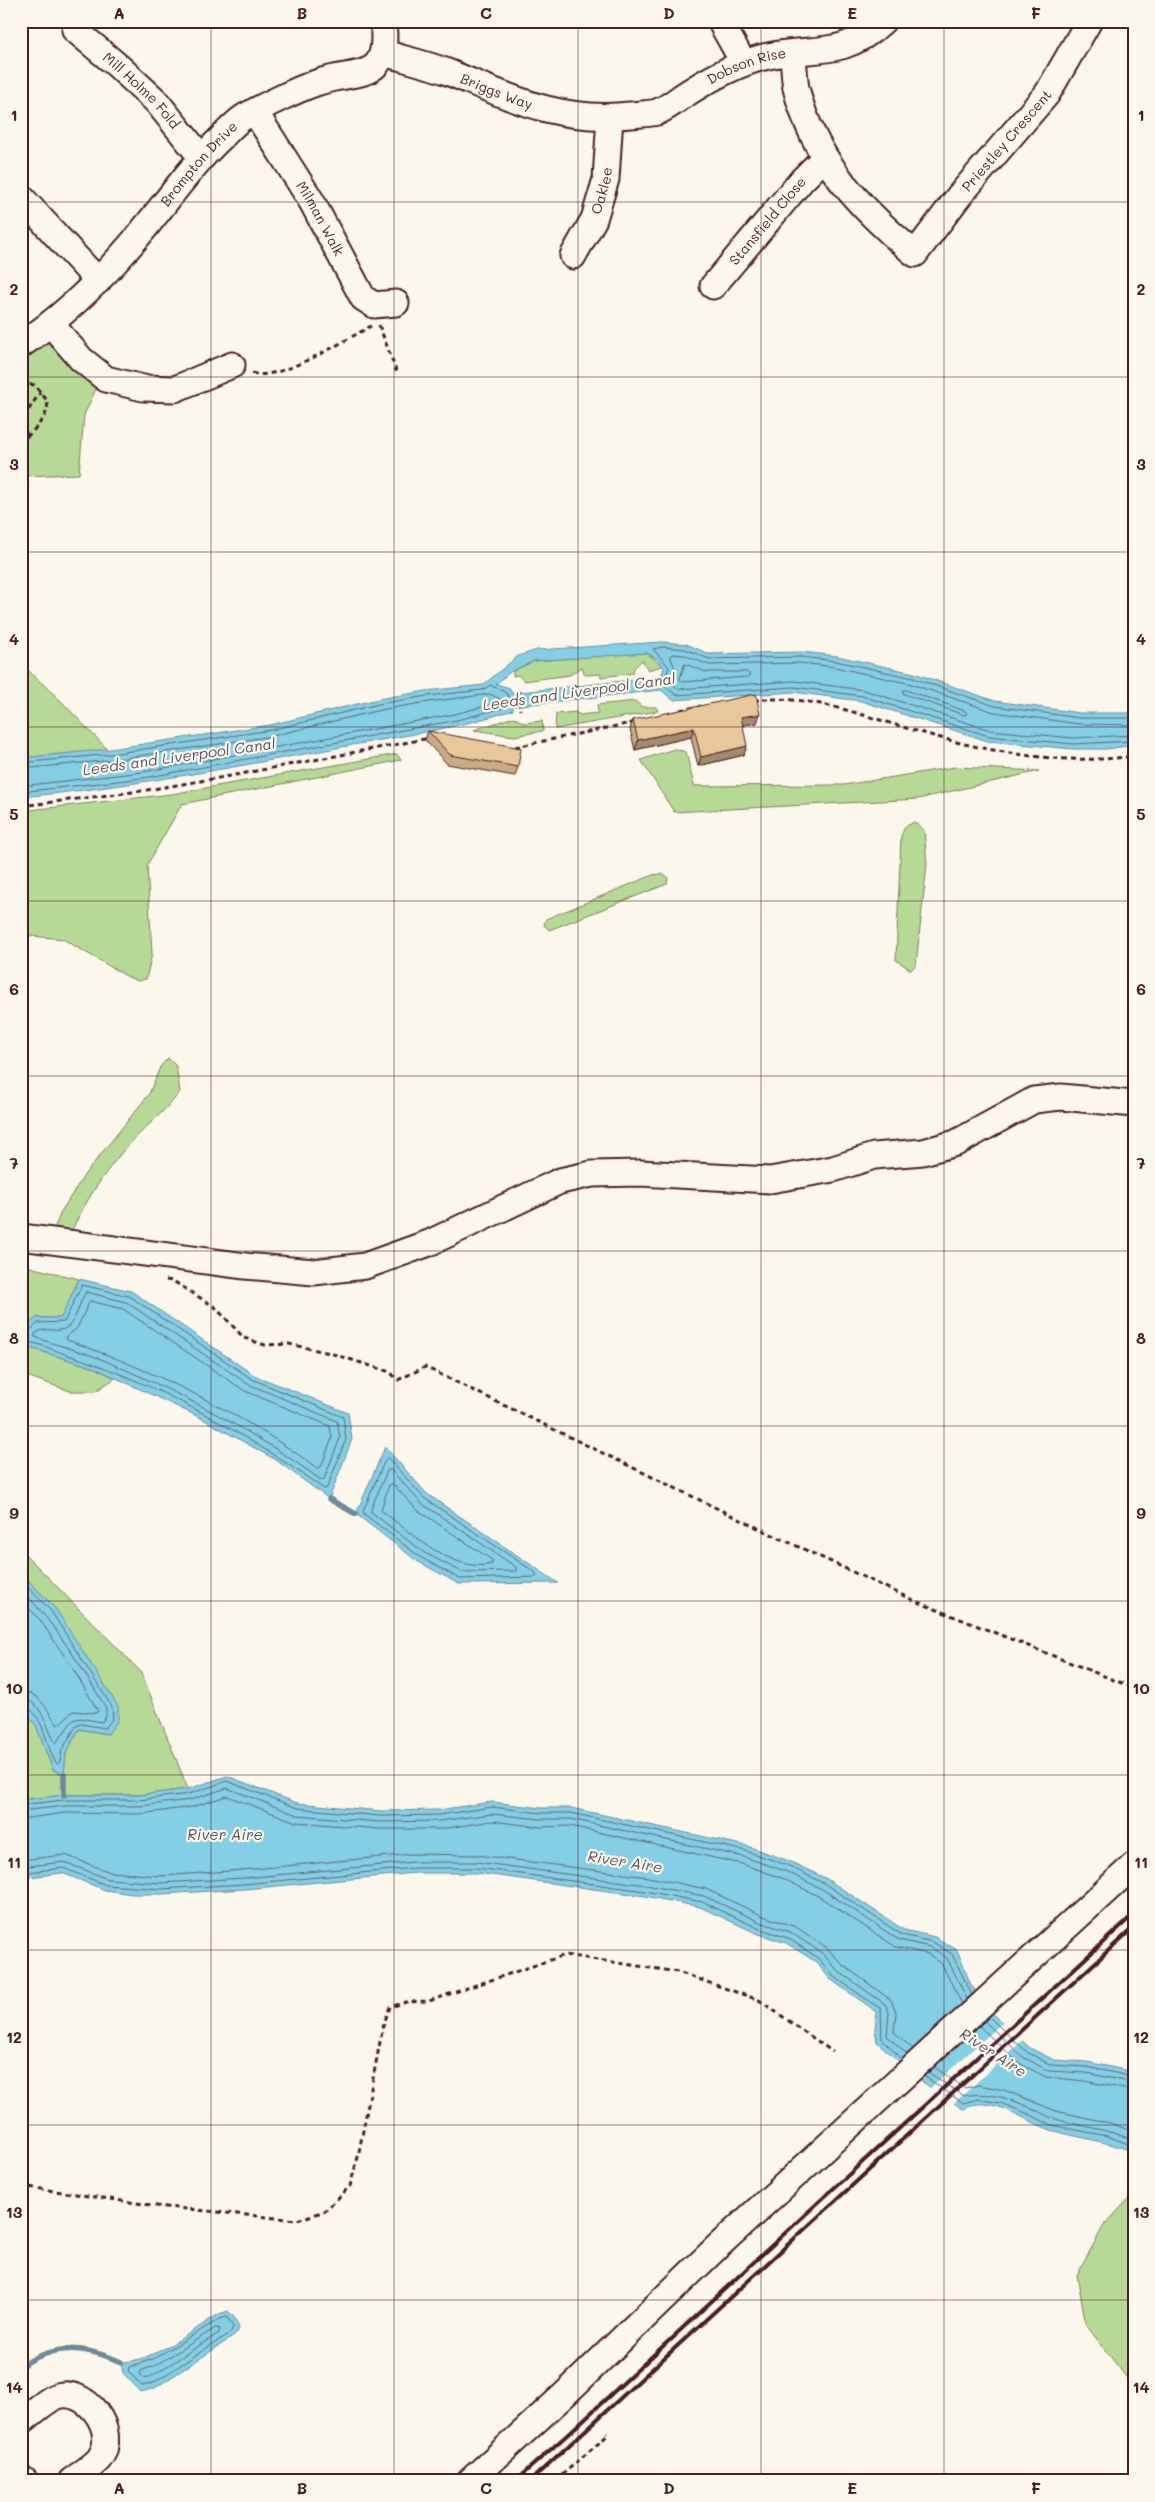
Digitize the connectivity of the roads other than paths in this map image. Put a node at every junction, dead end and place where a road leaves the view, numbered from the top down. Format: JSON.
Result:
{"nodes":[{"id":1,"x":382,"y":21,"type":"edge"},
{"id":2,"x":720,"y":21,"type":"edge"},
{"id":3,"x":883,"y":21,"type":"edge"},
{"id":4,"x":1089,"y":21,"type":"edge"},
{"id":5,"x":75,"y":30,"type":"dead end"},
{"id":6,"x":384,"y":53,"type":"junction"},
{"id":7,"x":794,"y":54,"type":"junction"},
{"id":8,"x":743,"y":62,"type":"junction"},
{"id":9,"x":255,"y":112,"type":"junction"},
{"id":10,"x":610,"y":117,"type":"junction"},
{"id":11,"x":201,"y":157,"type":"junction"},
{"id":12,"x":824,"y":158,"type":"junction"},
{"id":13,"x":21,"y":197,"type":"edge"},
{"id":14,"x":572,"y":256,"type":"dead end"},
{"id":15,"x":98,"y":281,"type":"junction"},
{"id":16,"x":713,"y":286,"type":"dead end"},
{"id":17,"x":396,"y":303,"type":"dead end"},
{"id":18,"x":51,"y":324,"type":"junction"},
{"id":19,"x":21,"y":346,"type":"edge"},
{"id":20,"x":232,"y":365,"type":"road end"},
{"id":21,"x":1134,"y":1104,"type":"edge"},
{"id":22,"x":21,"y":1237,"type":"edge"},
{"id":23,"x":1134,"y":1865,"type":"edge"},
{"id":24,"x":21,"y":2422,"type":"edge"},
{"id":25,"x":21,"y":2479,"type":"edge"},
{"id":26,"x":25,"y":2481,"type":"edge"},
{"id":27,"x":72,"y":2481,"type":"edge"},
{"id":28,"x":470,"y":2481,"type":"edge"}],
"edges":[{"from":1,"to":6,"type":"street"},
{"from":2,"to":8,"type":"street"},
{"from":3,"to":7,"type":"street","name":"Dobson Rise"},
{"from":4,"to":12,"type":"street","name":"Priestley Crescent"},
{"from":5,"to":11,"type":"street","name":"Mill Holme Fold"},
{"from":6,"to":9,"type":"street","name":"Brompton Drive"},
{"from":6,"to":10,"type":"street","name":"Briggs Way"},
{"from":7,"to":8,"type":"street","name":"Dobson Rise"},
{"from":7,"to":12,"type":"street"},
{"from":8,"to":10,"type":"street","name":"Dobson Rise"},
{"from":9,"to":11,"type":"street","name":"Brompton Drive"},
{"from":9,"to":17,"type":"street","name":"Milman Walk"},
{"from":10,"to":14,"type":"street","name":"Oaklee"},
{"from":11,"to":15,"type":"street","name":"Brompton Drive"},
{"from":12,"to":16,"type":"street","name":"Stansfield Close"},
{"from":13,"to":15,"type":"street"},
{"from":15,"to":18,"type":"street","name":"Brompton Drive"},
{"from":18,"to":19,"type":"street","name":"Brompton Drive"},
{"from":18,"to":20,"type":"street"},
{"from":21,"to":22,"type":"street"},
{"from":23,"to":28,"type":"street"},
{"from":24,"to":27,"type":"street"},
{"from":25,"to":26,"type":"street"}]}
